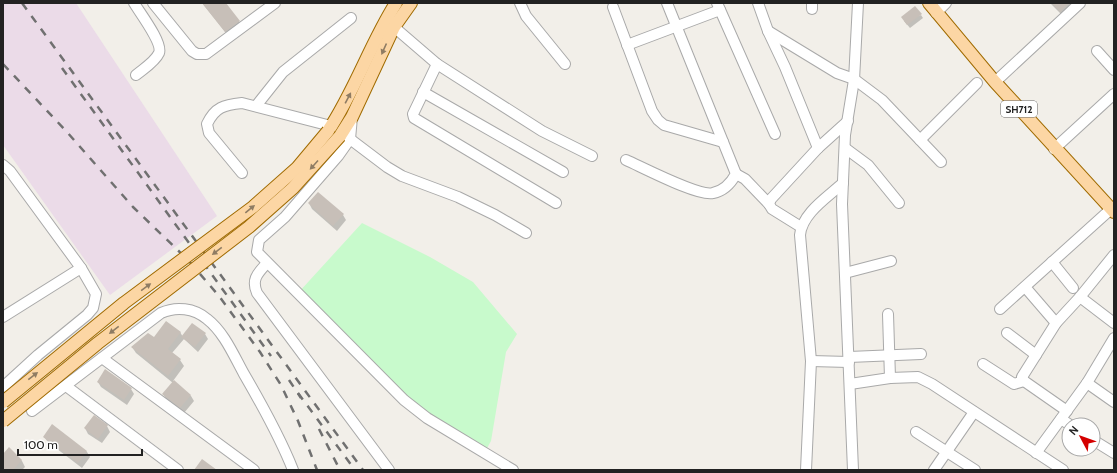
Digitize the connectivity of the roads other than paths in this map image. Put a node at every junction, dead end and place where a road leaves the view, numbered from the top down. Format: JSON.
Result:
{"nodes":[{"id":1,"x":134,"y":3,"type":"edge"},
{"id":2,"x":153,"y":3,"type":"edge"},
{"id":3,"x":275,"y":3,"type":"edge"},
{"id":4,"x":396,"y":3,"type":"edge"},
{"id":5,"x":411,"y":3,"type":"edge"},
{"id":6,"x":520,"y":3,"type":"edge"},
{"id":7,"x":667,"y":3,"type":"edge"},
{"id":8,"x":758,"y":3,"type":"edge"},
{"id":9,"x":858,"y":3,"type":"edge"},
{"id":10,"x":928,"y":3,"type":"edge"},
{"id":11,"x":946,"y":3,"type":"edge"},
{"id":12,"x":1080,"y":3,"type":"edge"},
{"id":13,"x":718,"y":6,"type":"edge"},
{"id":14,"x":613,"y":7,"type":"dead end"},
{"id":15,"x":936,"y":13,"type":"junction"},
{"id":16,"x":351,"y":18,"type":"dead end"},
{"id":17,"x":676,"y":26,"type":"junction"},
{"id":18,"x":394,"y":27,"type":"junction"},
{"id":19,"x":768,"y":32,"type":"junction"},
{"id":20,"x":627,"y":45,"type":"junction"},
{"id":21,"x":1097,"y":51,"type":"dead end"},
{"id":22,"x":437,"y":64,"type":"junction"},
{"id":23,"x":565,"y":64,"type":"dead end"},
{"id":24,"x":1114,"y":70,"type":"edge"},
{"id":25,"x":136,"y":75,"type":"dead end"},
{"id":26,"x":854,"y":80,"type":"junction"},
{"id":27,"x":994,"y":82,"type":"junction"},
{"id":28,"x":977,"y":83,"type":"dead end"},
{"id":29,"x":423,"y":92,"type":"junction"},
{"id":30,"x":1114,"y":94,"type":"edge"},
{"id":31,"x":256,"y":106,"type":"junction"},
{"id":32,"x":848,"y":121,"type":"junction"},
{"id":33,"x":329,"y":128,"type":"junction"},
{"id":34,"x":775,"y":134,"type":"dead end"},
{"id":35,"x":345,"y":138,"type":"junction"},
{"id":36,"x":920,"y":140,"type":"junction"},
{"id":37,"x":723,"y":142,"type":"junction"},
{"id":38,"x":818,"y":148,"type":"junction"},
{"id":39,"x":845,"y":148,"type":"junction"},
{"id":40,"x":1054,"y":148,"type":"junction"},
{"id":41,"x":592,"y":156,"type":"dead end"},
{"id":42,"x":626,"y":160,"type":"dead end"},
{"id":43,"x":941,"y":162,"type":"dead end"},
{"id":44,"x":3,"y":165,"type":"edge"},
{"id":45,"x":563,"y":172,"type":"dead end"},
{"id":46,"x":242,"y":173,"type":"dead end"},
{"id":47,"x":736,"y":174,"type":"junction"},
{"id":48,"x":843,"y":183,"type":"junction"},
{"id":49,"x":556,"y":203,"type":"dead end"},
{"id":50,"x":899,"y":203,"type":"dead end"},
{"id":51,"x":769,"y":204,"type":"junction"},
{"id":52,"x":1113,"y":210,"type":"edge"},
{"id":53,"x":801,"y":227,"type":"junction"},
{"id":54,"x":526,"y":233,"type":"dead end"},
{"id":55,"x":1114,"y":255,"type":"edge"},
{"id":56,"x":891,"y":261,"type":"dead end"},
{"id":57,"x":1052,"y":262,"type":"junction"},
{"id":58,"x":267,"y":263,"type":"junction"},
{"id":59,"x":1110,"y":267,"type":"edge"},
{"id":60,"x":81,"y":268,"type":"junction"},
{"id":61,"x":845,"y":273,"type":"junction"},
{"id":62,"x":1025,"y":287,"type":"junction"},
{"id":63,"x":1073,"y":288,"type":"dead end"},
{"id":64,"x":1080,"y":297,"type":"junction"},
{"id":65,"x":1000,"y":309,"type":"dead end"},
{"id":66,"x":888,"y":314,"type":"dead end"},
{"id":67,"x":3,"y":316,"type":"edge"},
{"id":68,"x":1056,"y":323,"type":"junction"},
{"id":69,"x":1114,"y":323,"type":"edge"},
{"id":70,"x":1007,"y":333,"type":"dead end"},
{"id":71,"x":1114,"y":338,"type":"edge"},
{"id":72,"x":921,"y":354,"type":"dead end"},
{"id":73,"x":890,"y":355,"type":"junction"},
{"id":74,"x":1036,"y":355,"type":"junction"},
{"id":75,"x":102,"y":358,"type":"junction"},
{"id":76,"x":849,"y":359,"type":"junction"},
{"id":77,"x":811,"y":361,"type":"junction"},
{"id":78,"x":983,"y":364,"type":"dead end"},
{"id":79,"x":890,"y":378,"type":"junction"},
{"id":80,"x":1024,"y":381,"type":"junction"},
{"id":81,"x":1087,"y":383,"type":"junction"},
{"id":82,"x":850,"y":384,"type":"junction"},
{"id":83,"x":66,"y":386,"type":"junction"},
{"id":84,"x":3,"y":387,"type":"edge"},
{"id":85,"x":3,"y":402,"type":"edge"},
{"id":86,"x":1114,"y":402,"type":"edge"},
{"id":87,"x":32,"y":411,"type":"dead end"},
{"id":88,"x":1067,"y":411,"type":"junction"},
{"id":89,"x":974,"y":412,"type":"junction"},
{"id":90,"x":1062,"y":417,"type":"edge"},
{"id":91,"x":1061,"y":419,"type":"edge"},
{"id":92,"x":3,"y":421,"type":"edge"},
{"id":93,"x":916,"y":432,"type":"dead end"},
{"id":94,"x":1101,"y":445,"type":"edge"},
{"id":95,"x":946,"y":451,"type":"junction"},
{"id":96,"x":1036,"y":453,"type":"junction"},
{"id":97,"x":1114,"y":453,"type":"edge"},
{"id":98,"x":178,"y":470,"type":"edge"},
{"id":99,"x":254,"y":470,"type":"edge"},
{"id":100,"x":293,"y":470,"type":"edge"},
{"id":101,"x":389,"y":470,"type":"edge"},
{"id":102,"x":513,"y":470,"type":"edge"},
{"id":103,"x":806,"y":470,"type":"edge"},
{"id":104,"x":853,"y":470,"type":"edge"},
{"id":105,"x":934,"y":470,"type":"edge"},
{"id":106,"x":975,"y":470,"type":"edge"},
{"id":107,"x":1063,"y":470,"type":"edge"}],
"edges":[{"from":1,"to":25,"type":"street"},
{"from":2,"to":3,"type":"street"},
{"from":33,"to":4,"type":"main road","one_way":true},
{"from":5,"to":18,"type":"main road"},
{"from":6,"to":23,"type":"street"},
{"from":7,"to":17,"type":"street"},
{"from":8,"to":19,"type":"street"},
{"from":9,"to":26,"type":"street"},
{"from":10,"to":15,"type":"main road","number":"SH712"},
{"from":11,"to":15,"type":"street"},
{"from":12,"to":27,"type":"street"},
{"from":13,"to":17,"type":"street"},
{"from":13,"to":34,"type":"street"},
{"from":14,"to":20,"type":"street"},
{"from":15,"to":27,"type":"main road","number":"SH712"},
{"from":16,"to":31,"type":"street"},
{"from":17,"to":20,"type":"street"},
{"from":17,"to":37,"type":"street"},
{"from":18,"to":22,"type":"street"},
{"from":18,"to":35,"type":"main road","one_way":true},
{"from":19,"to":26,"type":"street"},
{"from":19,"to":38,"type":"street"},
{"from":20,"to":37,"type":"street"},
{"from":21,"to":24,"type":"street"},
{"from":22,"to":29,"type":"street"},
{"from":22,"to":41,"type":"street"},
{"from":26,"to":32,"type":"street"},
{"from":26,"to":36,"type":"street"},
{"from":27,"to":40,"type":"main road","number":"SH712"},
{"from":28,"to":36,"type":"street"},
{"from":29,"to":45,"type":"street"},
{"from":29,"to":49,"type":"street"},
{"from":30,"to":40,"type":"street"},
{"from":31,"to":33,"type":"street"},
{"from":31,"to":46,"type":"street"},
{"from":32,"to":38,"type":"street"},
{"from":32,"to":39,"type":"street"},
{"from":85,"to":33,"type":"main road","one_way":true,"bridge":true},
{"from":35,"to":54,"type":"street"},
{"from":35,"to":58,"type":"street"},
{"from":35,"to":92,"type":"main road","one_way":true,"bridge":true},
{"from":36,"to":43,"type":"street"},
{"from":37,"to":47,"type":"street"},
{"from":38,"to":51,"type":"street"},
{"from":39,"to":48,"type":"street"},
{"from":39,"to":50,"type":"street"},
{"from":40,"to":52,"type":"main road","number":"SH712"},
{"from":42,"to":47,"type":"street"},
{"from":44,"to":60,"type":"street"},
{"from":47,"to":51,"type":"street"},
{"from":48,"to":53,"type":"street"},
{"from":48,"to":61,"type":"street"},
{"from":51,"to":53,"type":"street"},
{"from":52,"to":57,"type":"street"},
{"from":53,"to":77,"type":"street"},
{"from":55,"to":59,"type":"street"},
{"from":56,"to":61,"type":"street"},
{"from":57,"to":62,"type":"street"},
{"from":57,"to":63,"type":"street"},
{"from":58,"to":101,"type":"street"},
{"from":58,"to":102,"type":"street"},
{"from":59,"to":64,"type":"street"},
{"from":60,"to":67,"type":"street"},
{"from":60,"to":84,"type":"street"},
{"from":61,"to":76,"type":"street"},
{"from":62,"to":65,"type":"street"},
{"from":62,"to":68,"type":"street"},
{"from":64,"to":68,"type":"street"},
{"from":64,"to":69,"type":"street"},
{"from":66,"to":73,"type":"street"},
{"from":68,"to":74,"type":"street"},
{"from":70,"to":74,"type":"street"},
{"from":71,"to":81,"type":"street"},
{"from":72,"to":73,"type":"street"},
{"from":73,"to":76,"type":"street"},
{"from":73,"to":79,"type":"street"},
{"from":74,"to":80,"type":"street"},
{"from":75,"to":83,"type":"street"},
{"from":75,"to":99,"type":"street"},
{"from":75,"to":100,"type":"street"},
{"from":76,"to":77,"type":"street"},
{"from":76,"to":82,"type":"street"},
{"from":77,"to":103,"type":"street"},
{"from":78,"to":80,"type":"street"},
{"from":79,"to":82,"type":"street"},
{"from":79,"to":89,"type":"street"},
{"from":80,"to":88,"type":"street"},
{"from":81,"to":86,"type":"street"},
{"from":81,"to":88,"type":"street"},
{"from":82,"to":104,"type":"street"},
{"from":83,"to":87,"type":"street"},
{"from":83,"to":98,"type":"street"},
{"from":88,"to":90,"type":"street"},
{"from":89,"to":95,"type":"street"},
{"from":89,"to":96,"type":"street"},
{"from":91,"to":96,"type":"street"},
{"from":93,"to":95,"type":"street"},
{"from":94,"to":97,"type":"street"},
{"from":95,"to":105,"type":"street"},
{"from":95,"to":106,"type":"street"},
{"from":96,"to":107,"type":"street"}]}
